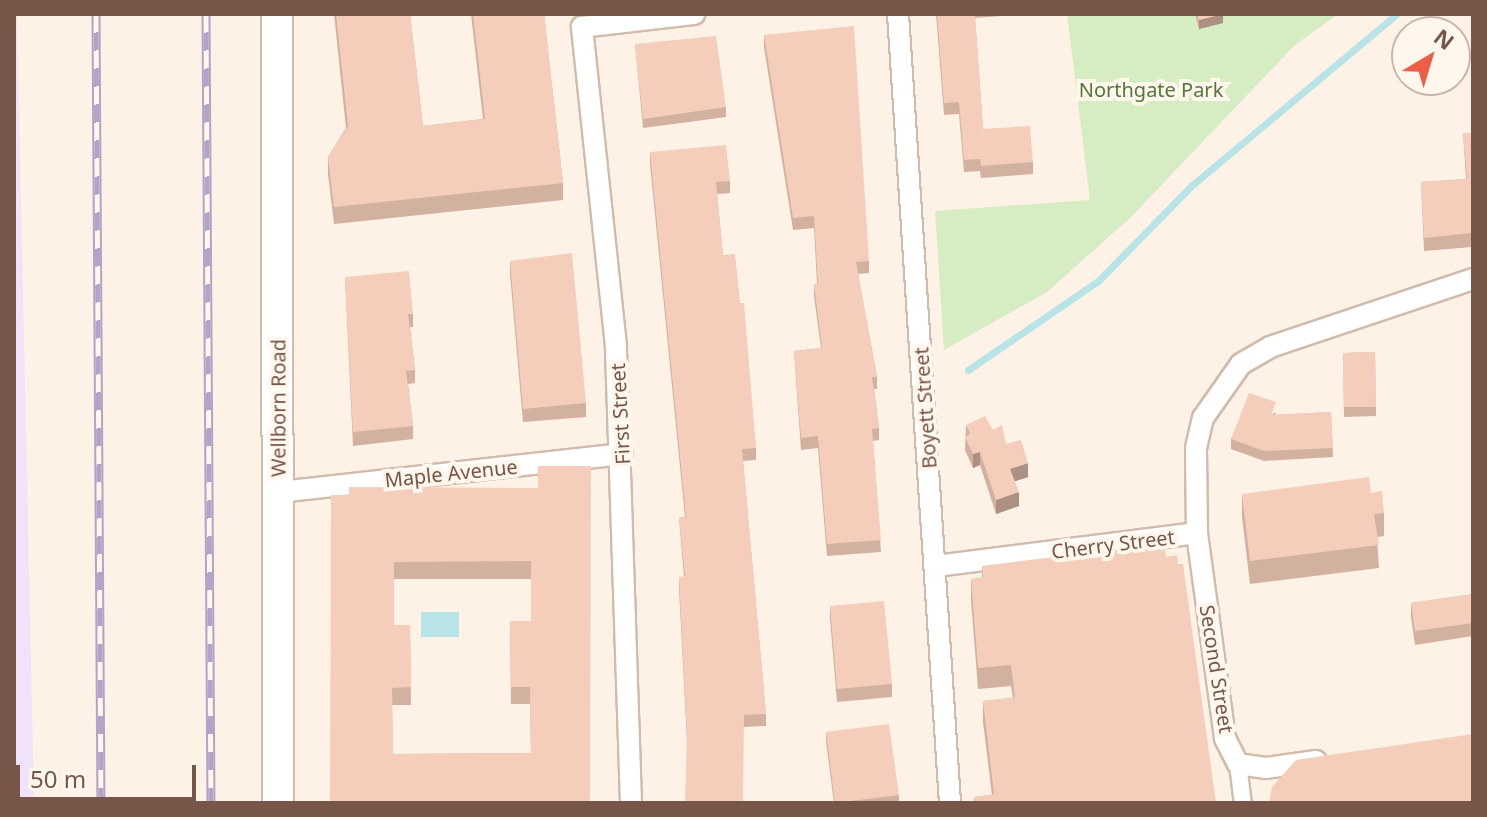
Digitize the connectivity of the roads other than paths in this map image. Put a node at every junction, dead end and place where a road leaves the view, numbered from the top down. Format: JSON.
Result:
{"nodes":[{"id":1,"x":277,"y":14,"type":"edge"},
{"id":2,"x":694,"y":14,"type":"edge"},
{"id":3,"x":898,"y":14,"type":"edge"},
{"id":4,"x":1473,"y":279,"type":"edge"},
{"id":5,"x":622,"y":454,"type":"junction"},
{"id":6,"x":279,"y":492,"type":"junction"},
{"id":7,"x":1197,"y":533,"type":"junction"},
{"id":8,"x":936,"y":566,"type":"junction"},
{"id":9,"x":1342,"y":758,"type":"edge"},
{"id":10,"x":1238,"y":764,"type":"junction"},
{"id":11,"x":278,"y":803,"type":"edge"},
{"id":12,"x":631,"y":803,"type":"edge"},
{"id":13,"x":950,"y":803,"type":"edge"},
{"id":14,"x":1243,"y":803,"type":"edge"}],
"edges":[{"from":1,"to":6,"type":"main road","name":"Wellborn Road"},
{"from":2,"to":5,"type":"street","name":"First Street"},
{"from":3,"to":8,"type":"street","name":"Boyett Street"},
{"from":4,"to":7,"type":"street","name":"Cherry Street"},
{"from":5,"to":6,"type":"street","name":"Maple Avenue"},
{"from":5,"to":12,"type":"street","name":"First Street"},
{"from":6,"to":11,"type":"main road","name":"Wellborn Road"},
{"from":7,"to":8,"type":"street","name":"Cherry Street"},
{"from":7,"to":10,"type":"street","name":"Second Street"},
{"from":8,"to":13,"type":"street","name":"Boyett Street"},
{"from":9,"to":10,"type":"street"},
{"from":10,"to":14,"type":"street","name":"Second Street"}]}
